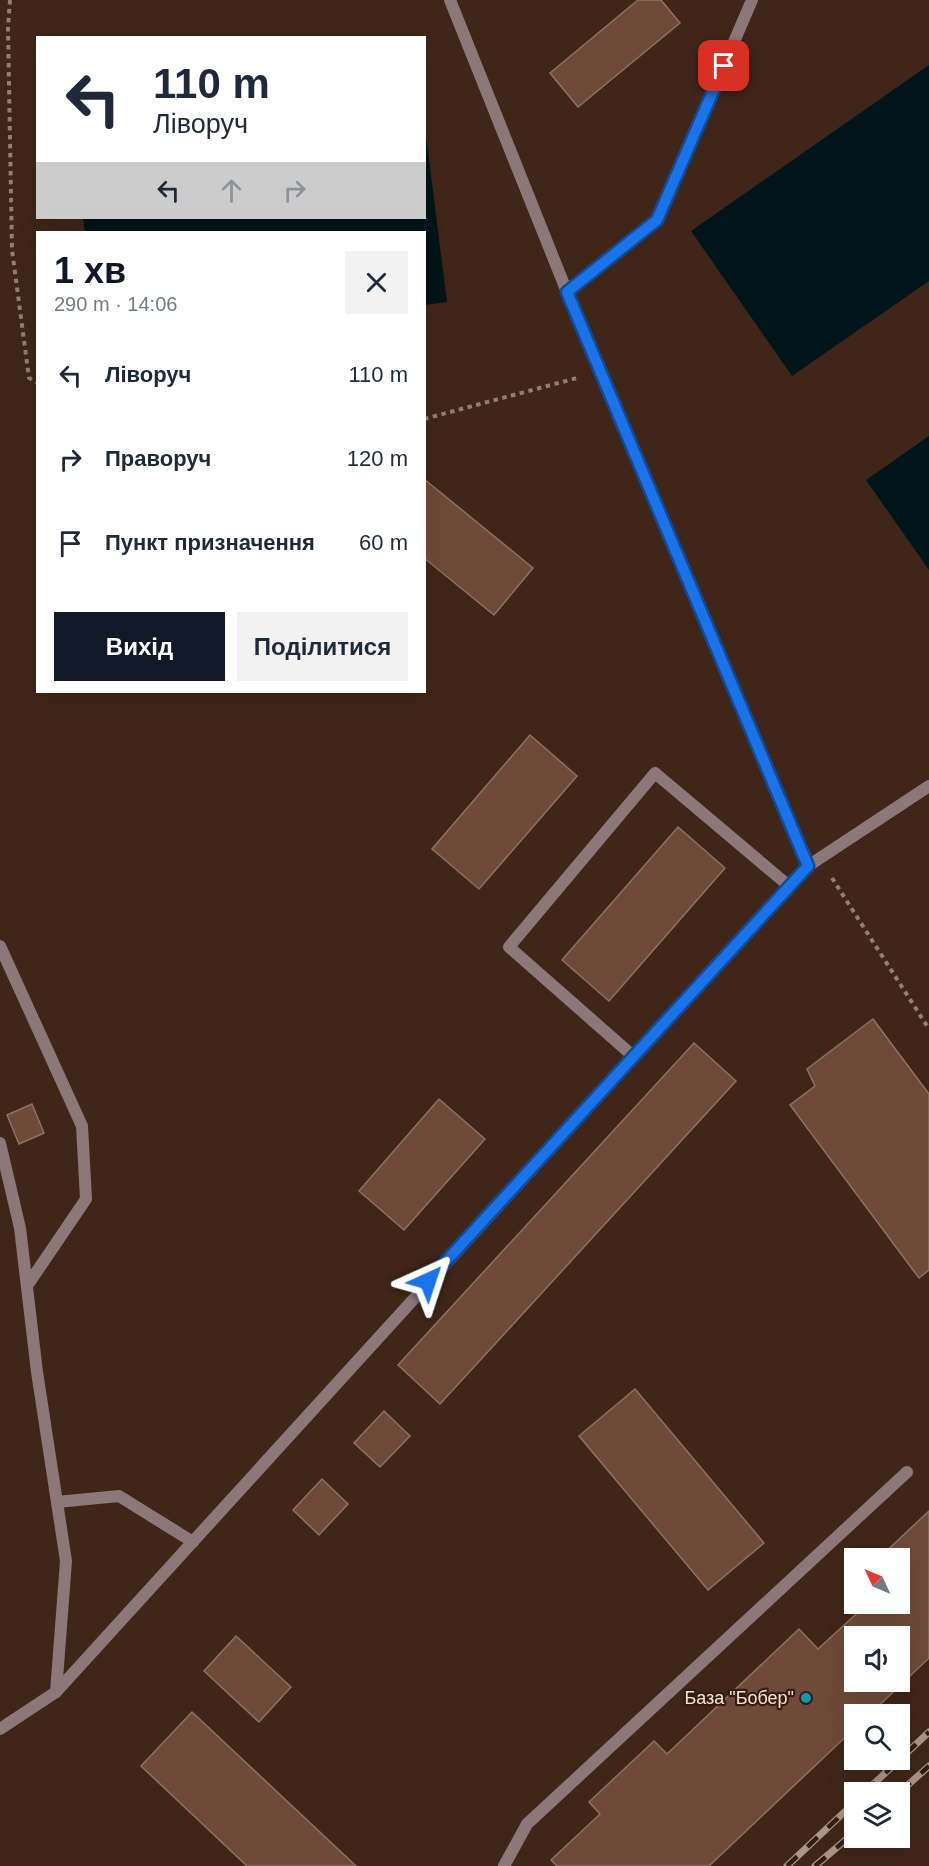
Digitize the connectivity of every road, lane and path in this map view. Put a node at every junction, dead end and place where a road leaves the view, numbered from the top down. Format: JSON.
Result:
{"nodes":[{"id":1,"x":10,"y":0,"type":"edge"},
{"id":2,"x":450,"y":0,"type":"edge"},
{"id":3,"x":752,"y":0,"type":"edge"},
{"id":4,"x":567,"y":292,"type":"junction"},
{"id":5,"x":600,"y":372,"type":"junction"},
{"id":6,"x":36,"y":382,"type":"edge"},
{"id":7,"x":426,"y":418,"type":"edge"},
{"id":8,"x":929,"y":786,"type":"edge"},
{"id":9,"x":819,"y":858,"type":"junction"},
{"id":10,"x":808,"y":866,"type":"junction"},
{"id":11,"x":789,"y":886,"type":"junction"},
{"id":12,"x":0,"y":946,"type":"edge"},
{"id":13,"x":929,"y":1029,"type":"edge"},
{"id":14,"x":633,"y":1056,"type":"junction"},
{"id":15,"x":0,"y":1143,"type":"edge"},
{"id":16,"x":27,"y":1286,"type":"junction"},
{"id":17,"x":907,"y":1472,"type":"dead end"},
{"id":18,"x":57,"y":1502,"type":"junction"},
{"id":19,"x":193,"y":1542,"type":"junction"},
{"id":20,"x":56,"y":1692,"type":"junction"},
{"id":21,"x":0,"y":1730,"type":"edge"},
{"id":22,"x":504,"y":1866,"type":"edge"}],
"edges":[{"from":1,"to":6,"type":"path"},
{"from":2,"to":4,"type":"lane"},
{"from":3,"to":4,"type":"lane"},
{"from":4,"to":5,"type":"lane"},
{"from":5,"to":7,"type":"path"},
{"from":5,"to":10,"type":"lane"},
{"from":8,"to":9,"type":"lane"},
{"from":9,"to":10,"type":"lane"},
{"from":9,"to":13,"type":"path"},
{"from":10,"to":11,"type":"lane"},
{"from":11,"to":14,"type":"lane"},
{"from":11,"to":14,"type":"lane"},
{"from":12,"to":16,"type":"lane"},
{"from":14,"to":19,"type":"lane"},
{"from":15,"to":16,"type":"lane"},
{"from":16,"to":18,"type":"lane"},
{"from":17,"to":22,"type":"lane"},
{"from":18,"to":19,"type":"lane"},
{"from":18,"to":20,"type":"lane"},
{"from":19,"to":20,"type":"lane"},
{"from":20,"to":21,"type":"lane"}]}
